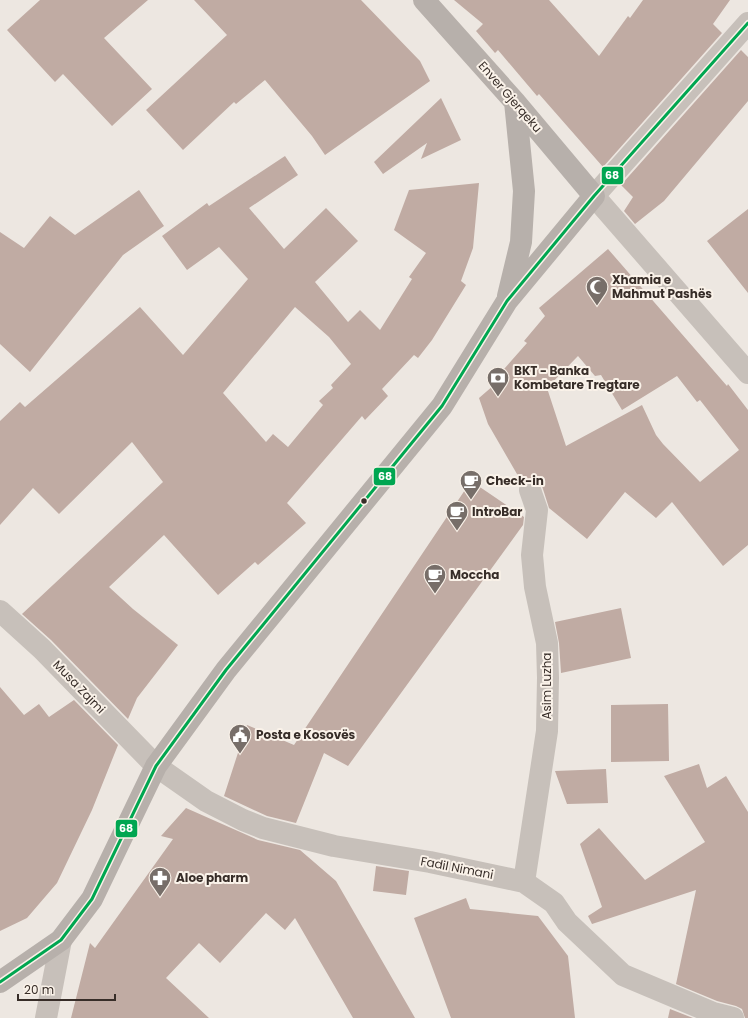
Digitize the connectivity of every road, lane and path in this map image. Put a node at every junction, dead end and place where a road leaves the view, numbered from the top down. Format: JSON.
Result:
{"nodes":[{"id":1,"x":424,"y":0,"type":"edge"},
{"id":2,"x":748,"y":23,"type":"edge"},
{"id":3,"x":515,"y":102,"type":"junction"},
{"id":4,"x":594,"y":196,"type":"junction"},
{"id":5,"x":507,"y":301,"type":"junction"},
{"id":6,"x":748,"y":373,"type":"edge"},
{"id":7,"x":530,"y":490,"type":"dead end"},
{"id":8,"x":0,"y":611,"type":"edge"},
{"id":9,"x":156,"y":766,"type":"junction"},
{"id":10,"x":524,"y":882,"type":"junction"},
{"id":11,"x":61,"y":940,"type":"junction"},
{"id":12,"x":0,"y":982,"type":"edge"},
{"id":13,"x":46,"y":1018,"type":"edge"},
{"id":14,"x":733,"y":1018,"type":"edge"}],
"edges":[{"from":1,"to":3,"type":"main road","name":"Enver Gjerqeku"},
{"from":2,"to":4,"type":"street"},
{"from":3,"to":4,"type":"main road","name":"Enver Gjerqeku"},
{"from":3,"to":5,"type":"main road"},
{"from":4,"to":5,"type":"main road"},
{"from":4,"to":6,"type":"street"},
{"from":5,"to":9,"type":"main road"},
{"from":7,"to":10,"type":"street","name":"Asim Luzha"},
{"from":8,"to":9,"type":"street","name":"Musa Zajmi"},
{"from":9,"to":10,"type":"street","name":"Fadil Nimani"},
{"from":9,"to":11,"type":"main road"},
{"from":10,"to":14,"type":"street","name":"Fadil Nimani"},
{"from":11,"to":12,"type":"main road"},
{"from":11,"to":13,"type":"street"}]}
